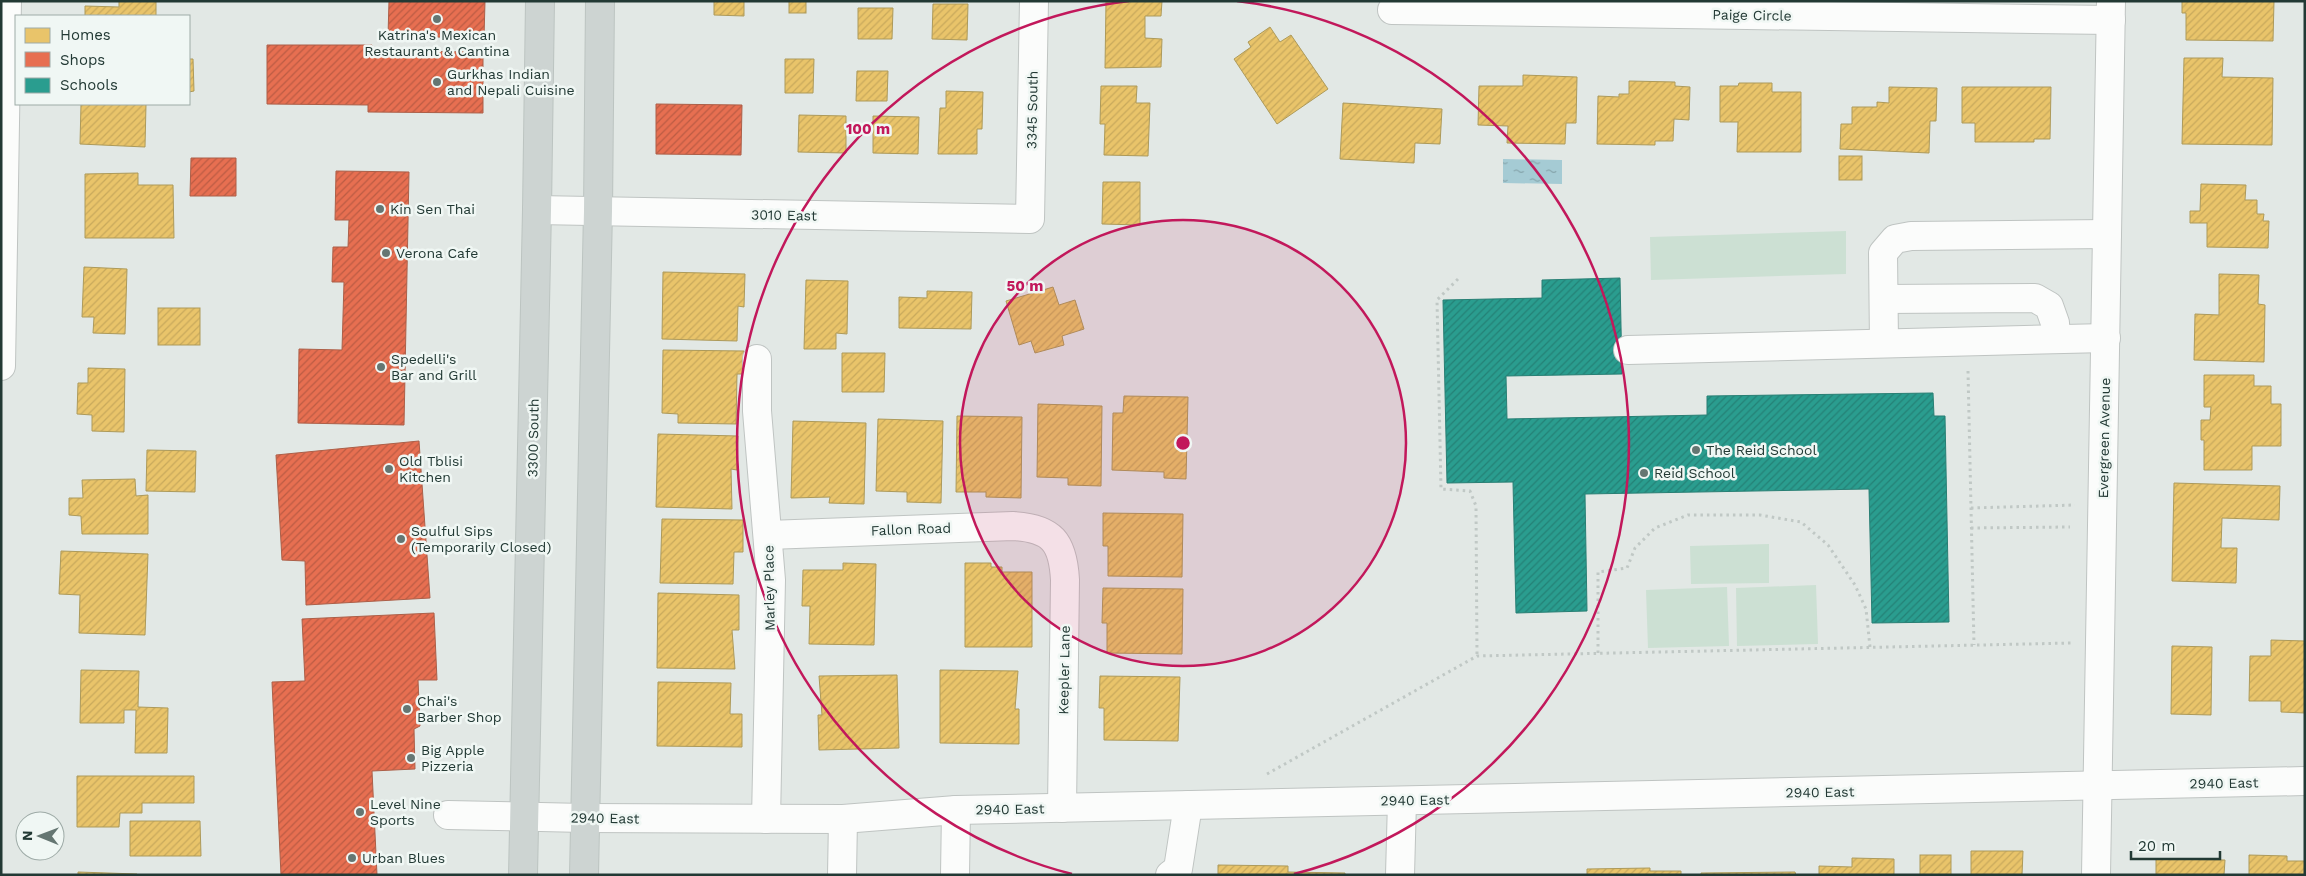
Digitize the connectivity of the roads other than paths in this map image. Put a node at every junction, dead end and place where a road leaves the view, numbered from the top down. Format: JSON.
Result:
{"nodes":[{"id":1,"x":7,"y":1,"type":"edge"},
{"id":2,"x":540,"y":1,"type":"edge"},
{"id":3,"x":600,"y":1,"type":"edge"},
{"id":4,"x":1034,"y":1,"type":"edge"},
{"id":5,"x":1392,"y":10,"type":"dead end"},
{"id":6,"x":2111,"y":10,"type":"edge"},
{"id":7,"x":537,"y":210,"type":"junction"},
{"id":8,"x":598,"y":211,"type":"junction"},
{"id":9,"x":1030,"y":219,"type":"joint"},
{"id":10,"x":2107,"y":234,"type":"junction"},
{"id":11,"x":1884,"y":299,"type":"junction"},
{"id":12,"x":2106,"y":338,"type":"junction"},
{"id":13,"x":2056,"y":339,"type":"junction"},
{"id":14,"x":1884,"y":343,"type":"junction"},
{"id":15,"x":1628,"y":350,"type":"dead end"},
{"id":16,"x":757,"y":359,"type":"dead end"},
{"id":17,"x":1,"y":366,"type":"edge"},
{"id":18,"x":768,"y":535,"type":"junction"},
{"id":19,"x":1051,"y":536,"type":"joint"},
{"id":20,"x":2305,"y":781,"type":"edge"},
{"id":21,"x":2098,"y":786,"type":"junction"},
{"id":22,"x":1402,"y":801,"type":"junction"},
{"id":23,"x":1188,"y":805,"type":"junction"},
{"id":24,"x":1062,"y":808,"type":"junction"},
{"id":25,"x":956,"y":810,"type":"junction"},
{"id":26,"x":448,"y":815,"type":"dead end"},
{"id":27,"x":525,"y":817,"type":"junction"},
{"id":28,"x":584,"y":818,"type":"junction"},
{"id":29,"x":766,"y":819,"type":"junction"},
{"id":30,"x":843,"y":819,"type":"junction"},
{"id":31,"x":523,"y":875,"type":"edge"},
{"id":32,"x":584,"y":875,"type":"edge"},
{"id":33,"x":842,"y":875,"type":"edge"},
{"id":34,"x":955,"y":875,"type":"edge"},
{"id":35,"x":1170,"y":875,"type":"edge"},
{"id":36,"x":1400,"y":875,"type":"edge"},
{"id":37,"x":2096,"y":875,"type":"edge"}],
"edges":[{"from":1,"to":17,"type":"street"},
{"from":2,"to":7,"type":"main road","name":"3300 South"},
{"from":3,"to":8,"type":"main road"},
{"from":4,"to":9,"type":"street","name":"3345 South"},
{"from":5,"to":6,"type":"street","name":"Paige Circle"},
{"from":6,"to":10,"type":"street","name":"Evergreen Avenue"},
{"from":7,"to":8,"type":"street","name":"3010 East"},
{"from":7,"to":27,"type":"main road","name":"3300 South"},
{"from":8,"to":9,"type":"street","name":"3010 East"},
{"from":8,"to":28,"type":"main road"},
{"from":10,"to":11,"type":"street"},
{"from":10,"to":12,"type":"street","name":"Evergreen Avenue"},
{"from":11,"to":13,"type":"street"},
{"from":11,"to":14,"type":"street"},
{"from":12,"to":13,"type":"street"},
{"from":12,"to":21,"type":"street","name":"Evergreen Avenue"},
{"from":13,"to":14,"type":"street"},
{"from":14,"to":15,"type":"street"},
{"from":16,"to":18,"type":"street","name":"Marley Place"},
{"from":18,"to":19,"type":"street","name":"Fallon Road"},
{"from":18,"to":29,"type":"street","name":"Marley Place"},
{"from":19,"to":24,"type":"street","name":"Keepler Lane"},
{"from":20,"to":21,"type":"street","name":"2940 East"},
{"from":21,"to":22,"type":"street","name":"2940 East"},
{"from":21,"to":37,"type":"street","name":"Evergreen Avenue"},
{"from":22,"to":23,"type":"street","name":"2940 East"},
{"from":22,"to":36,"type":"street"},
{"from":23,"to":24,"type":"street","name":"2940 East"},
{"from":23,"to":35,"type":"street"},
{"from":24,"to":25,"type":"street","name":"2940 East"},
{"from":25,"to":30,"type":"street","name":"2940 East"},
{"from":25,"to":34,"type":"street"},
{"from":26,"to":27,"type":"street","name":"2940 East"},
{"from":27,"to":28,"type":"street","name":"2940 East"},
{"from":27,"to":31,"type":"main road","name":"3300 South"},
{"from":28,"to":29,"type":"street","name":"2940 East"},
{"from":28,"to":32,"type":"main road"},
{"from":29,"to":30,"type":"street","name":"2940 East"},
{"from":30,"to":33,"type":"street"}]}
